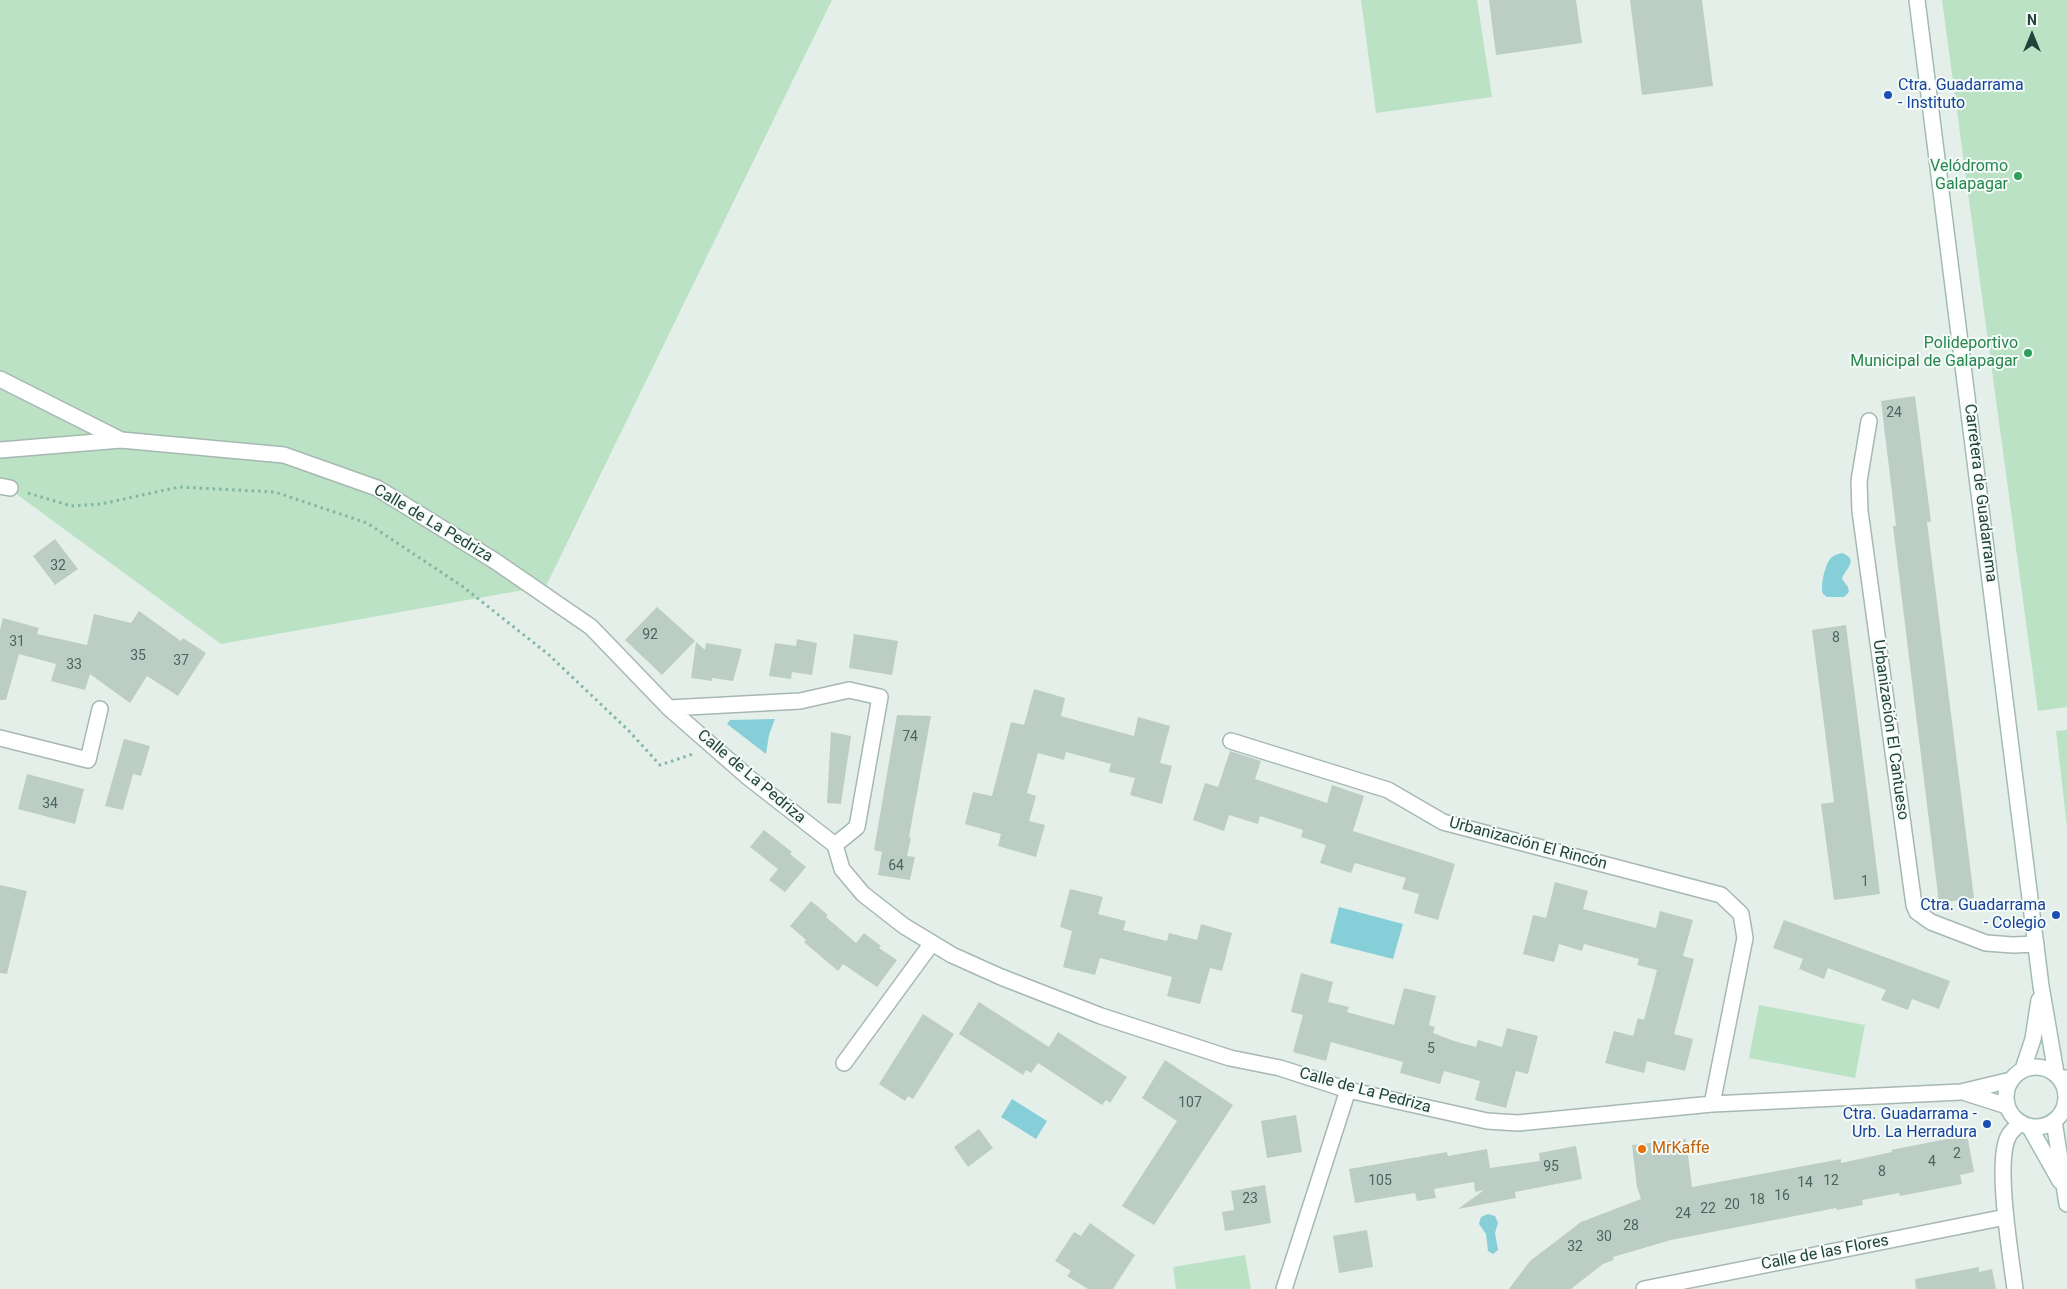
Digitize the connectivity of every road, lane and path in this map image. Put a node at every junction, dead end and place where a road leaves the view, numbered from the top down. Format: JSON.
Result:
{"nodes":[{"id":1,"x":1917,"y":0,"type":"edge"},
{"id":2,"x":0,"y":379,"type":"edge"},
{"id":3,"x":1868,"y":421,"type":"dead end"},
{"id":4,"x":121,"y":440,"type":"junction"},
{"id":5,"x":0,"y":450,"type":"edge"},
{"id":6,"x":5,"y":487,"type":"edge"},
{"id":7,"x":669,"y":708,"type":"junction"},
{"id":8,"x":100,"y":709,"type":"dead end"},
{"id":9,"x":0,"y":738,"type":"edge"},
{"id":10,"x":1232,"y":741,"type":"dead end"},
{"id":11,"x":714,"y":748,"type":"junction"},
{"id":12,"x":835,"y":845,"type":"junction"},
{"id":13,"x":932,"y":943,"type":"junction"},
{"id":14,"x":2036,"y":944,"type":"junction"},
{"id":15,"x":2041,"y":986,"type":"junction"},
{"id":16,"x":844,"y":1063,"type":"dead end"},
{"id":17,"x":2023,"y":1070,"type":"junction"},
{"id":18,"x":2061,"y":1076,"type":"edge"},
{"id":19,"x":2011,"y":1080,"type":"junction"},
{"id":20,"x":1348,"y":1090,"type":"junction"},
{"id":21,"x":1962,"y":1092,"type":"junction"},
{"id":22,"x":2067,"y":1095,"type":"edge"},
{"id":23,"x":1712,"y":1104,"type":"junction"},
{"id":24,"x":2007,"y":1106,"type":"junction"},
{"id":25,"x":2061,"y":1114,"type":"edge"},
{"id":26,"x":2025,"y":1124,"type":"junction"},
{"id":27,"x":2066,"y":1199,"type":"edge"},
{"id":28,"x":2006,"y":1217,"type":"junction"},
{"id":29,"x":1284,"y":1289,"type":"edge"},
{"id":30,"x":1644,"y":1289,"type":"edge"},
{"id":31,"x":2015,"y":1289,"type":"edge"}],
"edges":[{"from":1,"to":14,"type":"street","name":"Carretera de Guadarrama"},
{"from":2,"to":4,"type":"street"},
{"from":3,"to":14,"type":"street","name":"Urbanización El Cantueso"},
{"from":4,"to":5,"type":"street","name":"Calle de La Pedriza"},
{"from":4,"to":7,"type":"street","name":"Calle de La Pedriza"},
{"from":6,"to":11,"type":"path"},
{"from":7,"to":11,"type":"street","name":"Calle de La Pedriza"},
{"from":7,"to":12,"type":"street","name":"Calle de La Pedriza"},
{"from":8,"to":9,"type":"street"},
{"from":10,"to":23,"type":"street","name":"Urbanización El Rincón"},
{"from":11,"to":12,"type":"street","name":"Calle de La Pedriza"},
{"from":12,"to":13,"type":"street","name":"Calle de La Pedriza"},
{"from":13,"to":16,"type":"street"},
{"from":13,"to":20,"type":"street","name":"Calle de La Pedriza"},
{"from":14,"to":15,"type":"street","name":"Carretera de Guadarrama"},
{"from":15,"to":17,"type":"street","name":"Carretera de Guadarrama"},
{"from":15,"to":18,"type":"street","name":"Carretera de Guadarrama"},
{"from":17,"to":18,"type":"street"},
{"from":17,"to":19,"type":"street"},
{"from":18,"to":22,"type":"street"},
{"from":19,"to":21,"type":"street","name":"Calle de La Pedriza"},
{"from":19,"to":24,"type":"street"},
{"from":20,"to":23,"type":"street","name":"Calle de La Pedriza"},
{"from":20,"to":29,"type":"street"},
{"from":21,"to":23,"type":"street","name":"Calle de La Pedriza"},
{"from":21,"to":24,"type":"street","name":"Calle de La Pedriza"},
{"from":22,"to":25,"type":"street"},
{"from":24,"to":26,"type":"street"},
{"from":25,"to":26,"type":"street"},
{"from":25,"to":27,"type":"street"},
{"from":26,"to":27,"type":"street"},
{"from":26,"to":28,"type":"street"},
{"from":28,"to":30,"type":"street","name":"Calle de las Flores"},
{"from":28,"to":31,"type":"street"}]}
